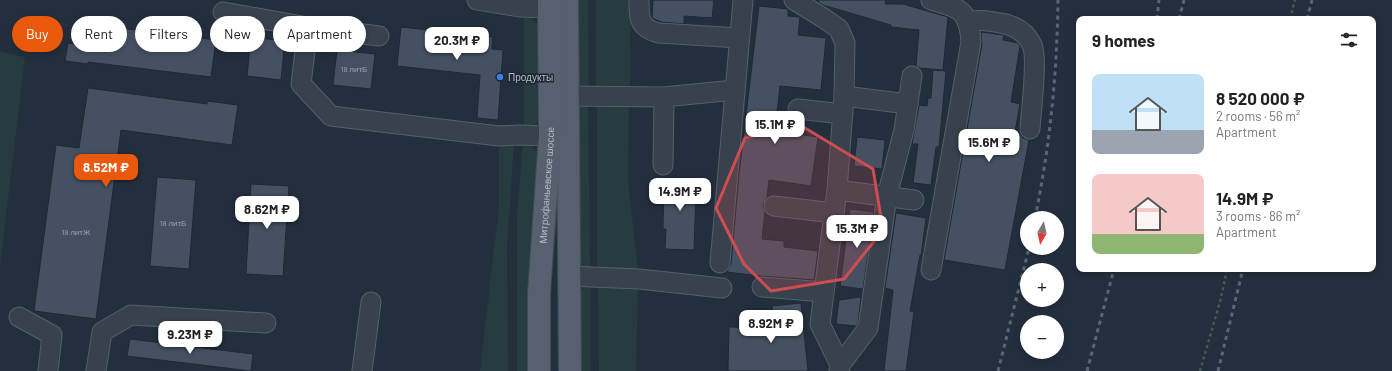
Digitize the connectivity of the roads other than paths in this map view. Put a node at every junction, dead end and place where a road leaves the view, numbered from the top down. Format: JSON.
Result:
{"nodes":[{"id":1,"x":477,"y":0,"type":"edge"},
{"id":2,"x":638,"y":0,"type":"edge"},
{"id":3,"x":743,"y":0,"type":"edge"},
{"id":4,"x":794,"y":0,"type":"edge"},
{"id":5,"x":931,"y":0,"type":"edge"},
{"id":6,"x":555,"y":3,"type":"edge"},
{"id":7,"x":961,"y":9,"type":"edge"},
{"id":8,"x":223,"y":12,"type":"dead end"},
{"id":9,"x":273,"y":21,"type":"edge"},
{"id":10,"x":366,"y":34,"type":"edge"},
{"id":11,"x":379,"y":36,"type":"dead end"},
{"id":12,"x":739,"y":38,"type":"junction"},
{"id":13,"x":305,"y":52,"type":"edge"},
{"id":14,"x":912,"y":76,"type":"dead end"},
{"id":15,"x":735,"y":92,"type":"junction"},
{"id":16,"x":568,"y":96,"type":"junction"},
{"id":17,"x":664,"y":97,"type":"junction"},
{"id":18,"x":908,"y":104,"type":"junction"},
{"id":19,"x":844,"y":105,"type":"junction"},
{"id":20,"x":798,"y":109,"type":"dead end"},
{"id":21,"x":1030,"y":129,"type":"dead end"},
{"id":22,"x":550,"y":136,"type":"junction"},
{"id":23,"x":663,"y":165,"type":"dead end"},
{"id":24,"x":837,"y":190,"type":"junction"},
{"id":25,"x":887,"y":196,"type":"junction"},
{"id":26,"x":914,"y":200,"type":"dead end"},
{"id":27,"x":774,"y":206,"type":"dead end"},
{"id":28,"x":834,"y":213,"type":"junction"},
{"id":29,"x":720,"y":262,"type":"dead end"},
{"id":30,"x":931,"y":270,"type":"dead end"},
{"id":31,"x":568,"y":276,"type":"junction"},
{"id":32,"x":762,"y":287,"type":"dead end"},
{"id":33,"x":722,"y":288,"type":"dead end"},
{"id":34,"x":824,"y":292,"type":"junction"},
{"id":35,"x":371,"y":302,"type":"dead end"},
{"id":36,"x":19,"y":317,"type":"dead end"},
{"id":37,"x":266,"y":323,"type":"dead end"},
{"id":38,"x":840,"y":368,"type":"edge"},
{"id":39,"x":48,"y":371,"type":"edge"},
{"id":40,"x":96,"y":371,"type":"edge"},
{"id":41,"x":362,"y":371,"type":"edge"},
{"id":42,"x":539,"y":371,"type":"edge"},
{"id":43,"x":570,"y":371,"type":"edge"}],
"edges":[{"from":1,"to":6,"type":"lane"},
{"from":2,"to":12,"type":"lane"},
{"from":3,"to":12,"type":"lane"},
{"from":4,"to":19,"type":"lane"},
{"from":5,"to":7,"type":"lane"},
{"from":6,"to":16,"type":"main road","name":"Митрофаньевское шоссе"},
{"from":6,"to":22,"type":"main road","name":"Митрофаньевское шоссе"},
{"from":7,"to":21,"type":"lane"},
{"from":7,"to":30,"type":"lane"},
{"from":8,"to":9,"type":"lane"},
{"from":10,"to":11,"type":"lane"},
{"from":12,"to":15,"type":"lane"},
{"from":13,"to":22,"type":"lane"},
{"from":14,"to":18,"type":"lane"},
{"from":15,"to":17,"type":"lane"},
{"from":15,"to":29,"type":"lane"},
{"from":16,"to":17,"type":"lane"},
{"from":16,"to":31,"type":"main road","name":"Митрофаньевское шоссе"},
{"from":17,"to":23,"type":"lane"},
{"from":18,"to":19,"type":"lane"},
{"from":18,"to":25,"type":"lane"},
{"from":19,"to":20,"type":"lane"},
{"from":19,"to":24,"type":"lane"},
{"from":22,"to":42,"type":"main road","name":"Митрофаньевское шоссе"},
{"from":24,"to":25,"type":"lane"},
{"from":24,"to":28,"type":"lane"},
{"from":25,"to":26,"type":"lane"},
{"from":25,"to":38,"type":"lane"},
{"from":27,"to":28,"type":"lane"},
{"from":28,"to":34,"type":"lane"},
{"from":31,"to":33,"type":"lane"},
{"from":31,"to":43,"type":"main road","name":"Митрофаньевское шоссе"},
{"from":32,"to":34,"type":"lane"},
{"from":34,"to":38,"type":"lane"},
{"from":35,"to":41,"type":"lane"},
{"from":36,"to":39,"type":"lane"},
{"from":37,"to":40,"type":"lane"}]}
